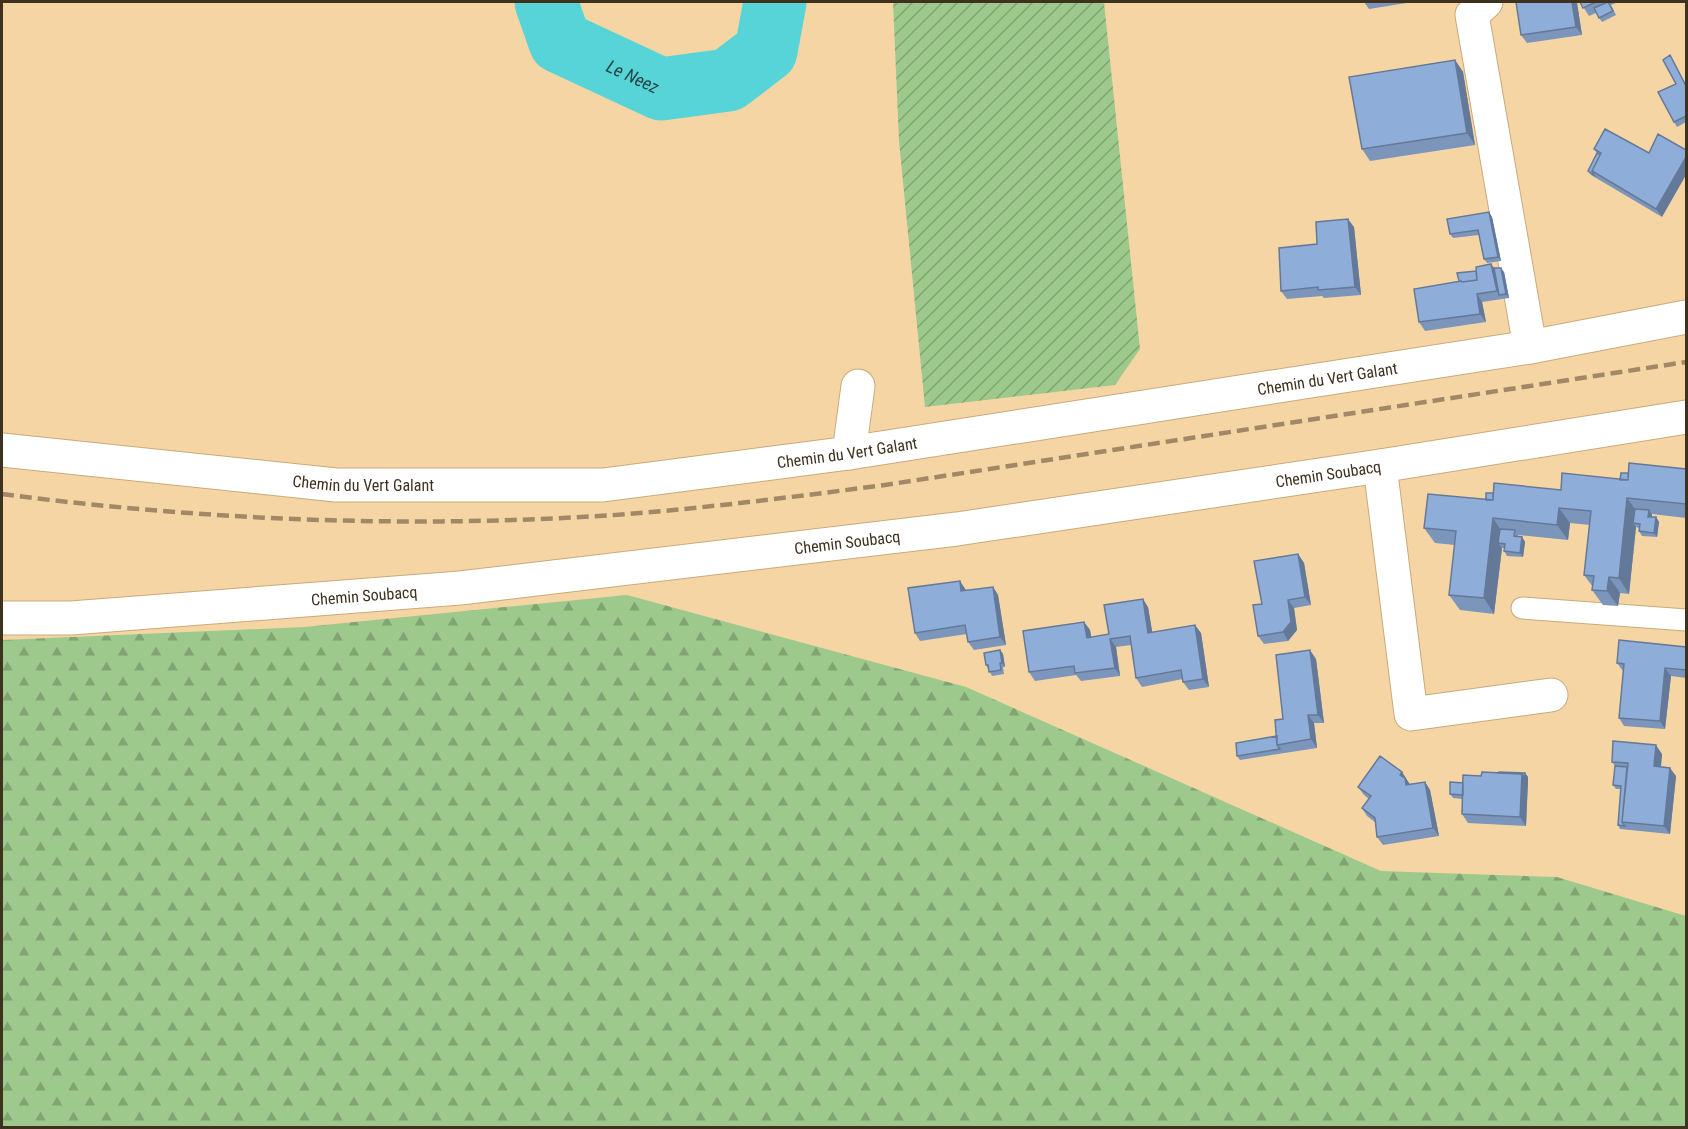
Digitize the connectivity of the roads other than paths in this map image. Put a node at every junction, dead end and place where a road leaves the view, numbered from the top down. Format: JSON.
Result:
{"nodes":[{"id":1,"x":1486,"y":2,"type":"edge"},
{"id":2,"x":1686,"y":317,"type":"edge"},
{"id":3,"x":1530,"y":347,"type":"junction"},
{"id":4,"x":858,"y":386,"type":"dead end"},
{"id":5,"x":1686,"y":417,"type":"edge"},
{"id":6,"x":2,"y":450,"type":"edge"},
{"id":7,"x":849,"y":453,"type":"junction"},
{"id":8,"x":1380,"y":466,"type":"junction"},
{"id":9,"x":1522,"y":608,"type":"dead end"},
{"id":10,"x":2,"y":618,"type":"edge"},
{"id":11,"x":1686,"y":620,"type":"edge"},
{"id":12,"x":1551,"y":695,"type":"dead end"}],
"edges":[{"from":1,"to":3,"type":"street"},
{"from":2,"to":3,"type":"street","name":"Chemin du Vert Galant"},
{"from":3,"to":7,"type":"street","name":"Chemin du Vert Galant"},
{"from":4,"to":7,"type":"street"},
{"from":5,"to":8,"type":"street","name":"Chemin Soubacq"},
{"from":6,"to":7,"type":"street","name":"Chemin du Vert Galant"},
{"from":8,"to":10,"type":"street","name":"Chemin Soubacq"},
{"from":8,"to":12,"type":"street"},
{"from":9,"to":11,"type":"lane"}]}
